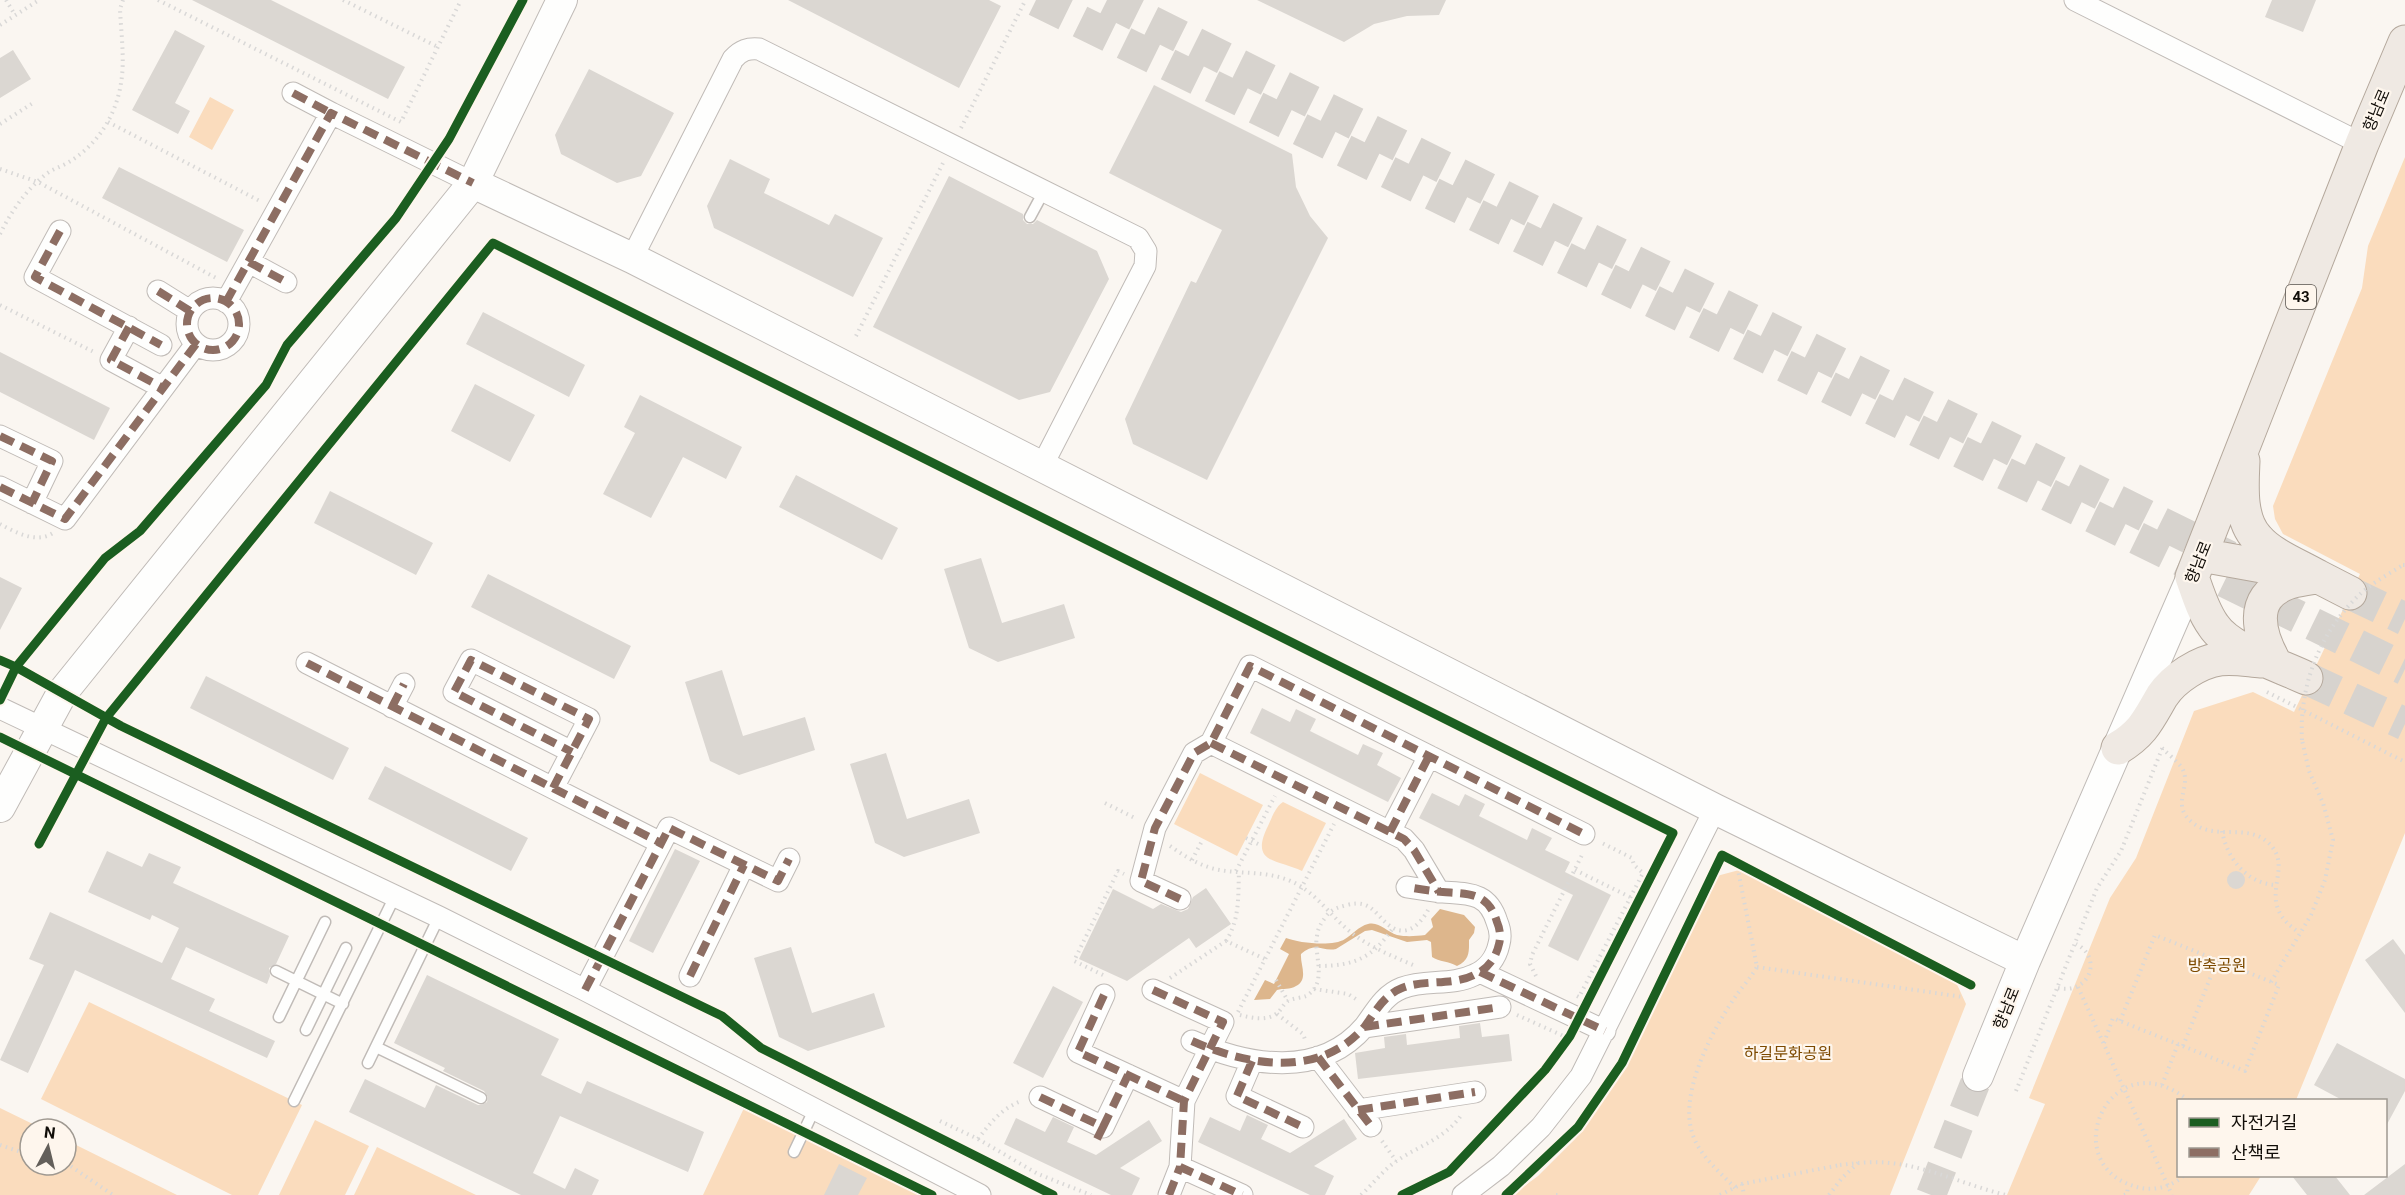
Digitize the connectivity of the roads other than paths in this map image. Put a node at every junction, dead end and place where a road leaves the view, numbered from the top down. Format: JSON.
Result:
{"nodes":[{"id":1,"x":562,"y":0,"type":"edge"},
{"id":2,"x":2075,"y":0,"type":"edge"},
{"id":3,"x":2405,"y":42,"type":"edge"},
{"id":4,"x":293,"y":93,"type":"dead end"},
{"id":5,"x":331,"y":113,"type":"junction"},
{"id":6,"x":2362,"y":144,"type":"junction"},
{"id":7,"x":473,"y":183,"type":"junction"},
{"id":8,"x":1044,"y":191,"type":"junction"},
{"id":9,"x":1030,"y":217,"type":"dead end"},
{"id":10,"x":60,"y":231,"type":"dead end"},
{"id":11,"x":632,"y":258,"type":"junction"},
{"id":12,"x":249,"y":262,"type":"junction"},
{"id":13,"x":286,"y":282,"type":"dead end"},
{"id":14,"x":158,"y":291,"type":"dead end"},
{"id":15,"x":226,"y":302,"type":"junction"},
{"id":16,"x":190,"y":310,"type":"junction"},
{"id":17,"x":129,"y":327,"type":"junction"},
{"id":18,"x":196,"y":344,"type":"junction"},
{"id":19,"x":161,"y":345,"type":"dead end"},
{"id":20,"x":163,"y":388,"type":"junction"},
{"id":21,"x":0,"y":436,"type":"edge"},
{"id":22,"x":2244,"y":442,"type":"junction"},
{"id":23,"x":1042,"y":466,"type":"junction"},
{"id":24,"x":0,"y":487,"type":"edge"},
{"id":25,"x":32,"y":502,"type":"junction"},
{"id":26,"x":2197,"y":566,"type":"junction"},
{"id":27,"x":2316,"y":576,"type":"junction"},
{"id":28,"x":2350,"y":593,"type":"tunnel mouth"},
{"id":29,"x":306,"y":663,"type":"dead end"},
{"id":30,"x":2270,"y":677,"type":"junction"},
{"id":31,"x":2306,"y":678,"type":"tunnel mouth"},
{"id":32,"x":404,"y":684,"type":"dead end"},
{"id":33,"x":392,"y":707,"type":"junction"},
{"id":34,"x":0,"y":708,"type":"edge"},
{"id":35,"x":43,"y":726,"type":"junction"},
{"id":36,"x":1211,"y":743,"type":"junction"},
{"id":37,"x":2118,"y":748,"type":"junction"},
{"id":38,"x":572,"y":752,"type":"junction"},
{"id":39,"x":1429,"y":756,"type":"junction"},
{"id":40,"x":553,"y":788,"type":"junction"},
{"id":41,"x":0,"y":807,"type":"edge"},
{"id":42,"x":1715,"y":809,"type":"junction"},
{"id":43,"x":1390,"y":832,"type":"junction"},
{"id":44,"x":1587,"y":836,"type":"road end"},
{"id":45,"x":661,"y":843,"type":"junction"},
{"id":46,"x":789,"y":859,"type":"dead end"},
{"id":47,"x":744,"y":865,"type":"junction"},
{"id":48,"x":1407,"y":887,"type":"dead end"},
{"id":49,"x":1436,"y":891,"type":"junction"},
{"id":50,"x":395,"y":896,"type":"junction"},
{"id":51,"x":1180,"y":899,"type":"dead end"},
{"id":52,"x":439,"y":917,"type":"junction"},
{"id":53,"x":325,"y":922,"type":"dead end"},
{"id":54,"x":346,"y":948,"type":"dead end"},
{"id":55,"x":2025,"y":961,"type":"junction"},
{"id":56,"x":276,"y":971,"type":"dead end"},
{"id":57,"x":1480,"y":972,"type":"junction"},
{"id":58,"x":690,"y":976,"type":"dead end"},
{"id":59,"x":296,"y":981,"type":"junction"},
{"id":60,"x":1108,"y":987,"type":"road end"},
{"id":61,"x":585,"y":990,"type":"junction"},
{"id":62,"x":1153,"y":990,"type":"road end"},
{"id":63,"x":323,"y":994,"type":"junction"},
{"id":64,"x":342,"y":1004,"type":"junction"},
{"id":65,"x":1500,"y":1007,"type":"road end"},
{"id":66,"x":1363,"y":1009,"type":"junction"},
{"id":67,"x":279,"y":1017,"type":"dead end"},
{"id":68,"x":306,"y":1030,"type":"dead end"},
{"id":69,"x":1605,"y":1031,"type":"junction"},
{"id":70,"x":1201,"y":1045,"type":"junction"},
{"id":71,"x":1314,"y":1046,"type":"junction"},
{"id":72,"x":376,"y":1047,"type":"junction"},
{"id":73,"x":1252,"y":1061,"type":"junction"},
{"id":74,"x":368,"y":1063,"type":"dead end"},
{"id":75,"x":1128,"y":1075,"type":"junction"},
{"id":76,"x":1978,"y":1076,"type":"tunnel mouth"},
{"id":77,"x":1471,"y":1092,"type":"road end"},
{"id":78,"x":1040,"y":1097,"type":"road end"},
{"id":79,"x":481,"y":1098,"type":"dead end"},
{"id":80,"x":294,"y":1101,"type":"dead end"},
{"id":81,"x":1184,"y":1101,"type":"junction"},
{"id":82,"x":814,"y":1110,"type":"junction"},
{"id":83,"x":1303,"y":1127,"type":"dead end"},
{"id":84,"x":794,"y":1152,"type":"dead end"},
{"id":85,"x":1180,"y":1167,"type":"junction"},
{"id":86,"x":980,"y":1195,"type":"edge"},
{"id":87,"x":1169,"y":1195,"type":"edge"},
{"id":88,"x":1242,"y":1195,"type":"edge"},
{"id":89,"x":1463,"y":1195,"type":"edge"}],
"edges":[{"from":1,"to":7,"type":"street"},
{"from":2,"to":6,"type":"street"},
{"from":3,"to":6,"type":"main road","name":"향남로","number":"43"},
{"from":4,"to":5,"type":"street"},
{"from":5,"to":7,"type":"street"},
{"from":5,"to":12,"type":"street"},
{"from":6,"to":22,"type":"main road","name":"향남로","number":"43"},
{"from":7,"to":11,"type":"street"},
{"from":7,"to":35,"type":"street"},
{"from":8,"to":9,"type":"lane"},
{"from":8,"to":11,"type":"street"},
{"from":8,"to":23,"type":"street"},
{"from":10,"to":17,"type":"street"},
{"from":11,"to":23,"type":"street"},
{"from":12,"to":13,"type":"street"},
{"from":12,"to":15,"type":"street"},
{"from":14,"to":16,"type":"street"},
{"from":15,"to":16,"type":"street"},
{"from":15,"to":18,"type":"street"},
{"from":16,"to":18,"type":"street"},
{"from":17,"to":19,"type":"street"},
{"from":17,"to":20,"type":"street"},
{"from":18,"to":20,"type":"street"},
{"from":20,"to":25,"type":"street"},
{"from":21,"to":25,"type":"street"},
{"from":22,"to":26,"type":"main road","name":"향남로","number":"43"},
{"from":22,"to":27,"type":"main road"},
{"from":23,"to":42,"type":"street"},
{"from":24,"to":25,"type":"street"},
{"from":26,"to":27,"type":"main road"},
{"from":26,"to":30,"type":"main road"},
{"from":26,"to":37,"type":"street","name":"향남로"},
{"from":27,"to":28,"type":"main road"},
{"from":27,"to":30,"type":"main road"},
{"from":29,"to":33,"type":"street"},
{"from":30,"to":31,"type":"main road"},
{"from":30,"to":37,"type":"main road"},
{"from":32,"to":33,"type":"street"},
{"from":33,"to":40,"type":"street"},
{"from":34,"to":35,"type":"street"},
{"from":35,"to":41,"type":"street"},
{"from":35,"to":50,"type":"street"},
{"from":36,"to":39,"type":"street"},
{"from":36,"to":43,"type":"street"},
{"from":36,"to":51,"type":"street"},
{"from":37,"to":55,"type":"street","name":"향남로"},
{"from":38,"to":38,"type":"street"},
{"from":38,"to":40,"type":"street"},
{"from":39,"to":43,"type":"street"},
{"from":39,"to":44,"type":"street"},
{"from":40,"to":45,"type":"street"},
{"from":42,"to":55,"type":"street"},
{"from":42,"to":69,"type":"street"},
{"from":43,"to":49,"type":"street"},
{"from":45,"to":47,"type":"street"},
{"from":45,"to":61,"type":"street"},
{"from":46,"to":47,"type":"street"},
{"from":47,"to":58,"type":"street"},
{"from":48,"to":49,"type":"street"},
{"from":49,"to":57,"type":"street"},
{"from":50,"to":52,"type":"street"},
{"from":50,"to":64,"type":"lane"},
{"from":52,"to":61,"type":"street"},
{"from":52,"to":72,"type":"lane"},
{"from":53,"to":59,"type":"lane"},
{"from":54,"to":63,"type":"lane"},
{"from":55,"to":76,"type":"street","name":"향남로"},
{"from":56,"to":59,"type":"lane"},
{"from":57,"to":66,"type":"street"},
{"from":57,"to":69,"type":"street"},
{"from":59,"to":63,"type":"lane"},
{"from":59,"to":67,"type":"lane"},
{"from":60,"to":75,"type":"street"},
{"from":61,"to":82,"type":"street"},
{"from":62,"to":70,"type":"street"},
{"from":63,"to":64,"type":"lane"},
{"from":63,"to":68,"type":"lane"},
{"from":64,"to":80,"type":"lane"},
{"from":65,"to":66,"type":"street"},
{"from":66,"to":71,"type":"street"},
{"from":69,"to":89,"type":"street"},
{"from":70,"to":73,"type":"street"},
{"from":70,"to":81,"type":"street"},
{"from":71,"to":73,"type":"street"},
{"from":71,"to":77,"type":"street"},
{"from":72,"to":74,"type":"lane"},
{"from":72,"to":79,"type":"lane"},
{"from":73,"to":83,"type":"street"},
{"from":75,"to":78,"type":"street"},
{"from":75,"to":81,"type":"street"},
{"from":81,"to":85,"type":"street"},
{"from":82,"to":84,"type":"lane"},
{"from":82,"to":86,"type":"street"},
{"from":85,"to":87,"type":"street"},
{"from":85,"to":88,"type":"street"}]}
